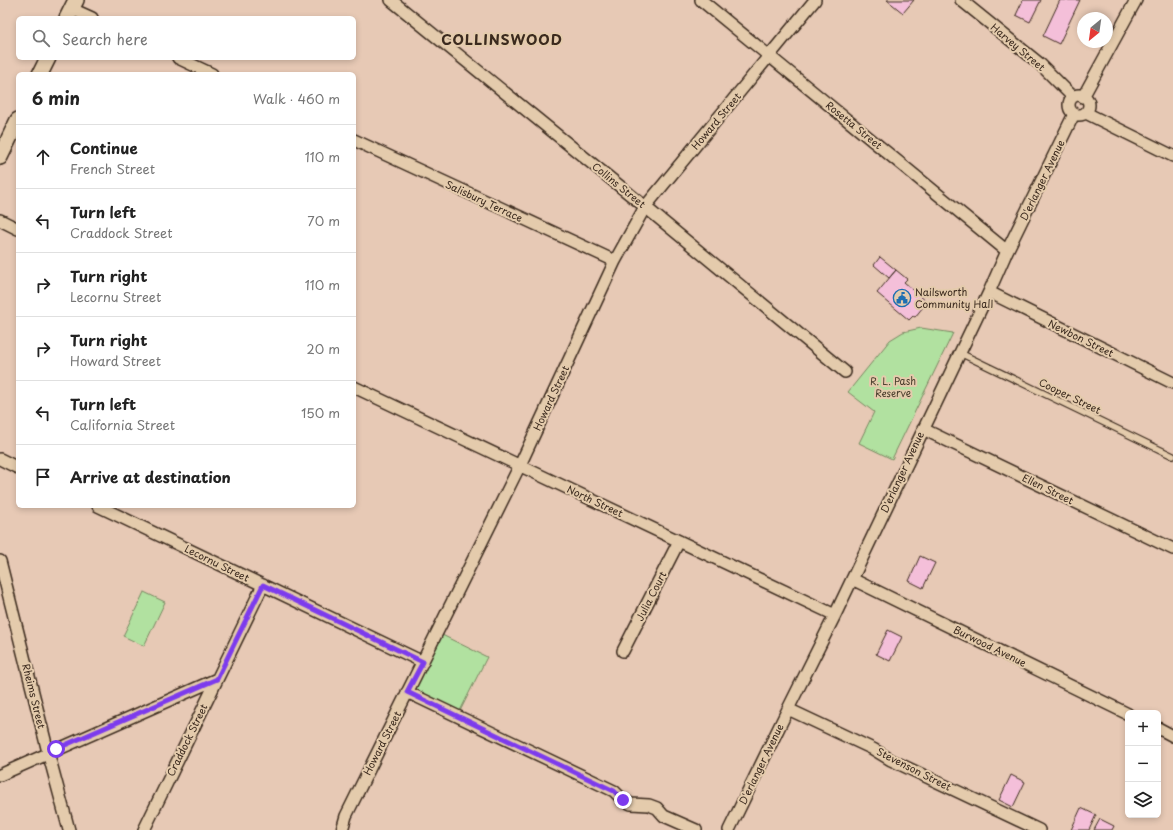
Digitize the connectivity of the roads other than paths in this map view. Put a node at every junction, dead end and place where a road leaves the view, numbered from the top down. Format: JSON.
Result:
{"nodes":[{"id":1,"x":391,"y":0,"type":"edge"},
{"id":2,"x":701,"y":0,"type":"edge"},
{"id":3,"x":815,"y":0,"type":"edge"},
{"id":4,"x":961,"y":0,"type":"edge"},
{"id":5,"x":1136,"y":0,"type":"edge"},
{"id":6,"x":72,"y":9,"type":"edge"},
{"id":7,"x":88,"y":16,"type":"edge"},
{"id":8,"x":770,"y":56,"type":"junction"},
{"id":9,"x":47,"y":60,"type":"edge"},
{"id":10,"x":182,"y":60,"type":"edge"},
{"id":11,"x":41,"y":72,"type":"edge"},
{"id":12,"x":208,"y":72,"type":"edge"},
{"id":13,"x":1078,"y":97,"type":"junction"},
{"id":14,"x":1086,"y":113,"type":"junction"},
{"id":15,"x":1074,"y":114,"type":"junction"},
{"id":16,"x":16,"y":124,"type":"edge"},
{"id":17,"x":356,"y":141,"type":"edge"},
{"id":18,"x":1173,"y":156,"type":"edge"},
{"id":19,"x":0,"y":157,"type":"edge"},
{"id":20,"x":645,"y":207,"type":"junction"},
{"id":21,"x":0,"y":220,"type":"edge"},
{"id":22,"x":16,"y":228,"type":"edge"},
{"id":23,"x":1007,"y":251,"type":"junction"},
{"id":24,"x":614,"y":261,"type":"junction"},
{"id":25,"x":988,"y":292,"type":"junction"},
{"id":26,"x":959,"y":353,"type":"junction"},
{"id":27,"x":845,"y":372,"type":"dead end"},
{"id":28,"x":1173,"y":383,"type":"edge"},
{"id":29,"x":356,"y":388,"type":"edge"},
{"id":30,"x":922,"y":429,"type":"junction"},
{"id":31,"x":1173,"y":456,"type":"edge"},
{"id":32,"x":0,"y":459,"type":"edge"},
{"id":33,"x":520,"y":465,"type":"junction"},
{"id":34,"x":16,"y":467,"type":"edge"},
{"id":35,"x":102,"y":508,"type":"edge"},
{"id":36,"x":679,"y":541,"type":"junction"},
{"id":37,"x":1173,"y":549,"type":"edge"},
{"id":38,"x":0,"y":561,"type":"edge"},
{"id":39,"x":852,"y":579,"type":"junction"},
{"id":40,"x":263,"y":585,"type":"junction"},
{"id":41,"x":4,"y":593,"type":"edge"},
{"id":42,"x":835,"y":615,"type":"junction"},
{"id":43,"x":623,"y":651,"type":"dead end"},
{"id":44,"x":423,"y":662,"type":"junction"},
{"id":45,"x":217,"y":679,"type":"junction"},
{"id":46,"x":407,"y":692,"type":"junction"},
{"id":47,"x":788,"y":708,"type":"junction"},
{"id":48,"x":1125,"y":713,"type":"edge"},
{"id":49,"x":1161,"y":730,"type":"edge"},
{"id":50,"x":1173,"y":736,"type":"edge"},
{"id":51,"x":48,"y":752,"type":"junction"},
{"id":52,"x":0,"y":775,"type":"edge"},
{"id":53,"x":69,"y":830,"type":"edge"},
{"id":54,"x":144,"y":830,"type":"edge"},
{"id":55,"x":342,"y":830,"type":"edge"},
{"id":56,"x":696,"y":830,"type":"edge"},
{"id":57,"x":729,"y":830,"type":"edge"},
{"id":58,"x":1039,"y":830,"type":"edge"}],
"edges":[{"from":1,"to":20,"type":"street","name":"Collins Street"},
{"from":2,"to":8,"type":"street","name":"Rosetta Street"},
{"from":3,"to":8,"type":"street","name":"Howard Street"},
{"from":4,"to":13,"type":"street","name":"Harvey Street"},
{"from":5,"to":13,"type":"street"},
{"from":6,"to":7,"type":"street"},
{"from":8,"to":20,"type":"street","name":"Howard Street"},
{"from":8,"to":23,"type":"street","name":"Rosetta Street"},
{"from":9,"to":11,"type":"street"},
{"from":10,"to":12,"type":"street"},
{"from":13,"to":14,"type":"street"},
{"from":13,"to":15,"type":"street"},
{"from":14,"to":15,"type":"street"},
{"from":14,"to":18,"type":"street"},
{"from":15,"to":23,"type":"street","name":"D'erlanger Avenue"},
{"from":16,"to":19,"type":"street"},
{"from":17,"to":24,"type":"street","name":"Salisbury Terrace"},
{"from":20,"to":24,"type":"street","name":"Howard Street"},
{"from":20,"to":27,"type":"street","name":"Collins Street"},
{"from":21,"to":22,"type":"street"},
{"from":23,"to":25,"type":"street","name":"D'erlanger Avenue"},
{"from":24,"to":33,"type":"street","name":"Howard Street"},
{"from":25,"to":26,"type":"street","name":"D'erlanger Avenue"},
{"from":25,"to":28,"type":"street","name":"Newbon Street"},
{"from":26,"to":30,"type":"street","name":"D'erlanger Avenue"},
{"from":26,"to":31,"type":"lane","name":"Cooper Street"},
{"from":29,"to":33,"type":"street","name":"North Street"},
{"from":30,"to":37,"type":"street","name":"Ellen Street"},
{"from":30,"to":39,"type":"street","name":"D'erlanger Avenue"},
{"from":32,"to":34,"type":"street"},
{"from":33,"to":36,"type":"street","name":"North Street"},
{"from":33,"to":44,"type":"street","name":"Howard Street"},
{"from":35,"to":40,"type":"street","name":"Lecornu Street"},
{"from":36,"to":42,"type":"street","name":"North Street"},
{"from":36,"to":43,"type":"street","name":"Julia Court"},
{"from":38,"to":41,"type":"street","name":"Rheims Street"},
{"from":39,"to":42,"type":"street","name":"D'erlanger Avenue"},
{"from":39,"to":48,"type":"street","name":"Burwood Avenue"},
{"from":40,"to":44,"type":"street","name":"Lecornu Street"},
{"from":40,"to":45,"type":"street","name":"Craddock Street"},
{"from":41,"to":51,"type":"street","name":"Rheims Street"},
{"from":42,"to":47,"type":"street","name":"D'erlanger Avenue"},
{"from":44,"to":46,"type":"street","name":"Howard Street"},
{"from":45,"to":51,"type":"street"},
{"from":45,"to":54,"type":"street","name":"Craddock Street"},
{"from":46,"to":55,"type":"street","name":"Howard Street"},
{"from":46,"to":56,"type":"street"},
{"from":47,"to":57,"type":"street","name":"D'erlanger Avenue"},
{"from":47,"to":58,"type":"street","name":"Stevenson Street"},
{"from":49,"to":50,"type":"street"},
{"from":51,"to":52,"type":"street"},
{"from":51,"to":53,"type":"street","name":"Rheims Street"}]}
